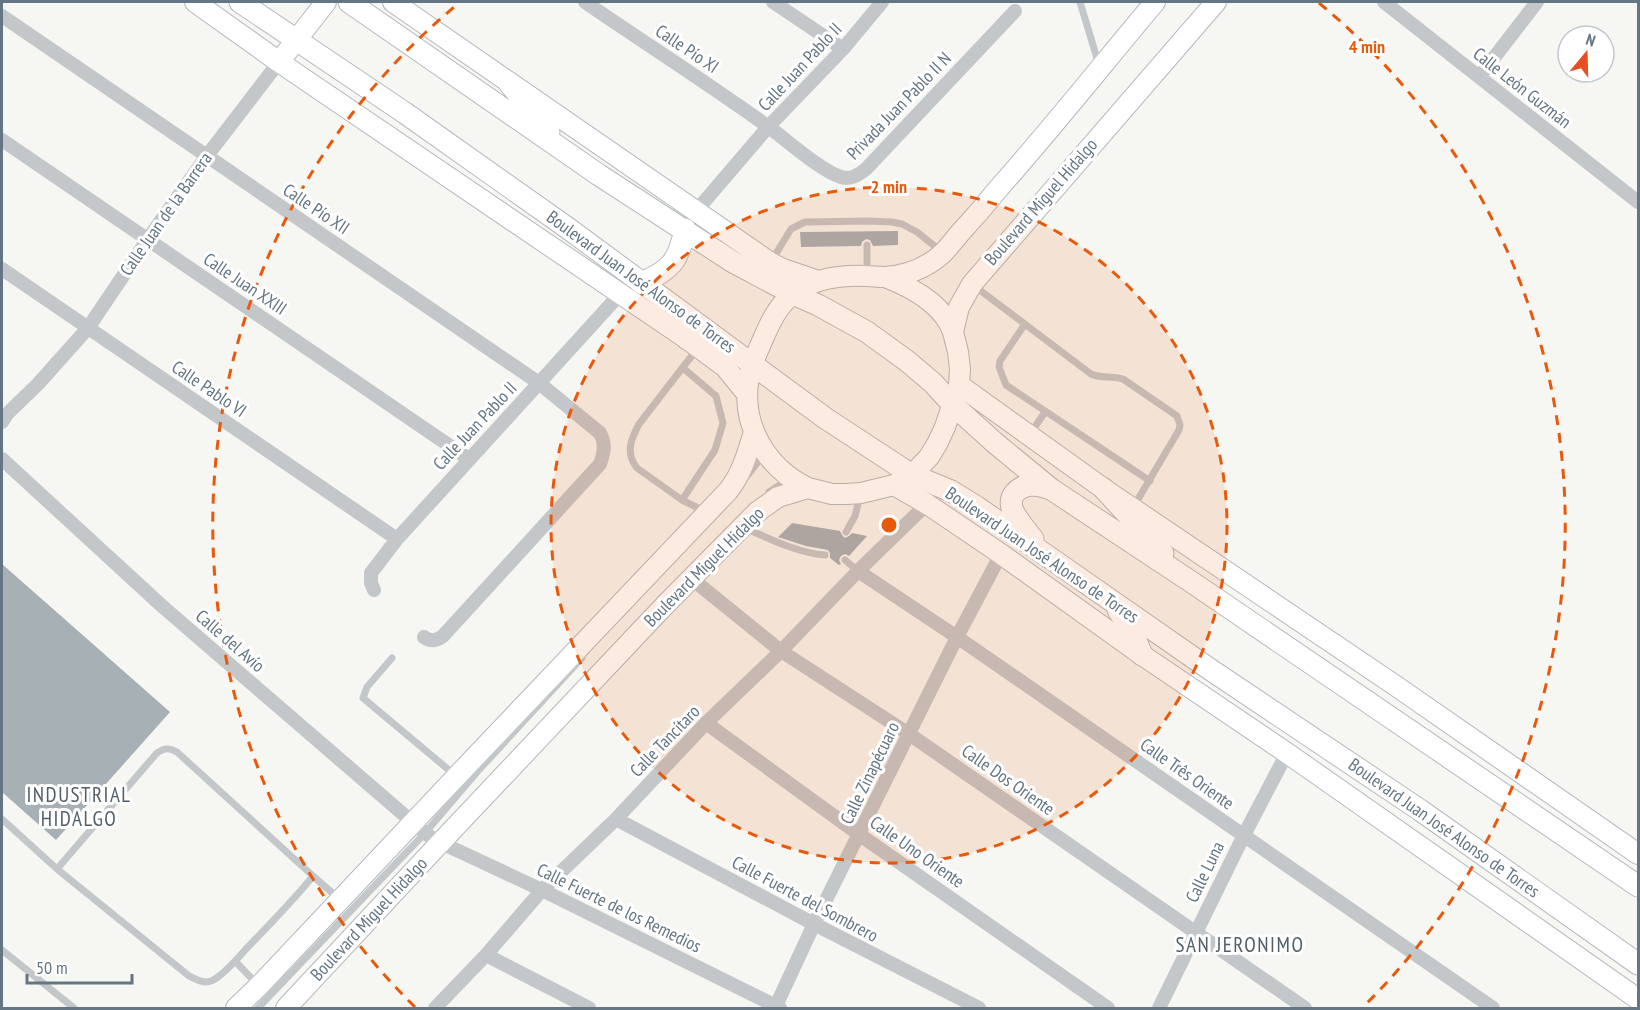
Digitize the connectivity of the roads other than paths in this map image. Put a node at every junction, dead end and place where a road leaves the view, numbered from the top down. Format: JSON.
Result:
{"nodes":[{"id":1,"x":195,"y":2,"type":"edge"},
{"id":2,"x":240,"y":2,"type":"edge"},
{"id":3,"x":326,"y":2,"type":"edge"},
{"id":4,"x":349,"y":2,"type":"edge"},
{"id":5,"x":393,"y":2,"type":"edge"},
{"id":6,"x":585,"y":2,"type":"edge"},
{"id":7,"x":773,"y":2,"type":"edge"},
{"id":8,"x":882,"y":2,"type":"edge"},
{"id":9,"x":1080,"y":2,"type":"edge"},
{"id":10,"x":1155,"y":2,"type":"edge"},
{"id":11,"x":1165,"y":2,"type":"edge"},
{"id":12,"x":1216,"y":2,"type":"edge"},
{"id":13,"x":1384,"y":2,"type":"edge"},
{"id":14,"x":1537,"y":2,"type":"edge"},
{"id":15,"x":1015,"y":11,"type":"dead end"},
{"id":16,"x":2,"y":16,"type":"edge"},
{"id":17,"x":296,"y":39,"type":"junction"},
{"id":18,"x":843,"y":49,"type":"junction"},
{"id":19,"x":279,"y":62,"type":"junction"},
{"id":20,"x":1100,"y":68,"type":"junction"},
{"id":21,"x":1479,"y":77,"type":"junction"},
{"id":22,"x":509,"y":82,"type":"junction"},
{"id":23,"x":768,"y":127,"type":"junction"},
{"id":24,"x":2,"y":140,"type":"edge"},
{"id":25,"x":565,"y":151,"type":"junction"},
{"id":26,"x":206,"y":157,"type":"junction"},
{"id":27,"x":1638,"y":202,"type":"edge"},
{"id":28,"x":696,"y":210,"type":"junction"},
{"id":29,"x":867,"y":221,"type":"junction"},
{"id":30,"x":685,"y":229,"type":"junction"},
{"id":31,"x":867,"y":231,"type":"dead end"},
{"id":32,"x":148,"y":239,"type":"junction"},
{"id":33,"x":867,"y":245,"type":"dead end"},
{"id":34,"x":943,"y":253,"type":"junction"},
{"id":35,"x":771,"y":263,"type":"junction"},
{"id":36,"x":2,"y":268,"type":"edge"},
{"id":37,"x":875,"y":276,"type":"junction"},
{"id":38,"x":922,"y":276,"type":"dead end"},
{"id":39,"x":818,"y":281,"type":"junction"},
{"id":40,"x":968,"y":282,"type":"junction"},
{"id":41,"x":641,"y":283,"type":"junction"},
{"id":42,"x":621,"y":293,"type":"junction"},
{"id":43,"x":793,"y":294,"type":"junction"},
{"id":44,"x":951,"y":317,"type":"junction"},
{"id":45,"x":1024,"y":324,"type":"junction"},
{"id":46,"x":88,"y":328,"type":"junction"},
{"id":47,"x":693,"y":343,"type":"junction"},
{"id":48,"x":752,"y":364,"type":"junction"},
{"id":49,"x":683,"y":368,"type":"junction"},
{"id":50,"x":539,"y":383,"type":"junction"},
{"id":51,"x":747,"y":394,"type":"junction"},
{"id":52,"x":956,"y":395,"type":"junction"},
{"id":53,"x":1046,"y":412,"type":"junction"},
{"id":54,"x":2,"y":422,"type":"edge"},
{"id":55,"x":754,"y":432,"type":"junction"},
{"id":56,"x":1028,"y":436,"type":"junction"},
{"id":57,"x":765,"y":452,"type":"junction"},
{"id":58,"x":2,"y":459,"type":"edge"},
{"id":59,"x":469,"y":459,"type":"junction"},
{"id":60,"x":789,"y":478,"type":"junction"},
{"id":61,"x":903,"y":480,"type":"junction"},
{"id":62,"x":1150,"y":481,"type":"junction"},
{"id":63,"x":808,"y":489,"type":"junction"},
{"id":64,"x":1051,"y":489,"type":"junction"},
{"id":65,"x":1104,"y":489,"type":"junction"},
{"id":66,"x":861,"y":493,"type":"junction"},
{"id":67,"x":765,"y":495,"type":"dead end"},
{"id":68,"x":682,"y":500,"type":"junction"},
{"id":69,"x":927,"y":504,"type":"junction"},
{"id":70,"x":1133,"y":508,"type":"junction"},
{"id":71,"x":707,"y":513,"type":"junction"},
{"id":72,"x":746,"y":518,"type":"junction"},
{"id":73,"x":846,"y":532,"type":"dead end"},
{"id":74,"x":397,"y":539,"type":"junction"},
{"id":75,"x":1044,"y":552,"type":"junction"},
{"id":76,"x":1001,"y":554,"type":"junction"},
{"id":77,"x":825,"y":555,"type":"dead end"},
{"id":78,"x":845,"y":560,"type":"dead end"},
{"id":79,"x":858,"y":571,"type":"junction"},
{"id":80,"x":692,"y":579,"type":"junction"},
{"id":81,"x":1193,"y":583,"type":"junction"},
{"id":82,"x":648,"y":587,"type":"dead end"},
{"id":83,"x":374,"y":590,"type":"dead end"},
{"id":84,"x":1110,"y":600,"type":"junction"},
{"id":85,"x":424,"y":637,"type":"dead end"},
{"id":86,"x":957,"y":637,"type":"junction"},
{"id":87,"x":591,"y":648,"type":"dead end"},
{"id":88,"x":781,"y":651,"type":"junction"},
{"id":89,"x":1142,"y":655,"type":"junction"},
{"id":90,"x":392,"y":658,"type":"dead end"},
{"id":91,"x":706,"y":723,"type":"junction"},
{"id":92,"x":909,"y":734,"type":"junction"},
{"id":93,"x":1287,"y":753,"type":"junction"},
{"id":94,"x":456,"y":776,"type":"junction"},
{"id":95,"x":2,"y":819,"type":"edge"},
{"id":96,"x":616,"y":819,"type":"junction"},
{"id":97,"x":429,"y":834,"type":"junction"},
{"id":98,"x":860,"y":835,"type":"junction"},
{"id":99,"x":1244,"y":835,"type":"junction"},
{"id":100,"x":1638,"y":854,"type":"edge"},
{"id":101,"x":57,"y":869,"type":"junction"},
{"id":102,"x":313,"y":876,"type":"junction"},
{"id":103,"x":1638,"y":886,"type":"edge"},
{"id":104,"x":542,"y":890,"type":"junction"},
{"id":105,"x":340,"y":900,"type":"junction"},
{"id":106,"x":814,"y":924,"type":"junction"},
{"id":107,"x":1195,"y":933,"type":"junction"},
{"id":108,"x":2,"y":950,"type":"edge"},
{"id":109,"x":486,"y":955,"type":"junction"},
{"id":110,"x":235,"y":961,"type":"junction"},
{"id":111,"x":1638,"y":963,"type":"edge"},
{"id":112,"x":259,"y":986,"type":"junction"},
{"id":113,"x":1638,"y":999,"type":"edge"},
{"id":114,"x":291,"y":1005,"type":"edge"},
{"id":115,"x":74,"y":1008,"type":"edge"},
{"id":116,"x":236,"y":1008,"type":"edge"},
{"id":117,"x":258,"y":1008,"type":"edge"},
{"id":118,"x":277,"y":1008,"type":"edge"},
{"id":119,"x":435,"y":1008,"type":"edge"},
{"id":120,"x":589,"y":1008,"type":"edge"},
{"id":121,"x":777,"y":1008,"type":"edge"},
{"id":122,"x":979,"y":1008,"type":"edge"},
{"id":123,"x":1108,"y":1008,"type":"edge"},
{"id":124,"x":1160,"y":1008,"type":"edge"},
{"id":125,"x":1305,"y":1008,"type":"edge"},
{"id":126,"x":1493,"y":1008,"type":"edge"}],
"edges":[{"from":1,"to":19,"type":"street","name":"Boulevard Juan José Alonso de Torres"},
{"from":2,"to":17,"type":"main road","name":"Boulevard Juan José Alonso de Torres"},
{"from":3,"to":17,"type":"street","name":"Calle Juan de la Barrera"},
{"from":4,"to":25,"type":"main road"},
{"from":5,"to":22,"type":"street"},
{"from":6,"to":23,"type":"street","name":"Calle Pío XI"},
{"from":7,"to":18,"type":"street"},
{"from":8,"to":18,"type":"street","name":"Calle Juan Pablo II"},
{"from":9,"to":20,"type":"lane"},
{"from":10,"to":20,"type":"street"},
{"from":11,"to":38,"type":"lane"},
{"from":12,"to":40,"type":"street","name":"Boulevard Miguel Hidalgo"},
{"from":13,"to":21,"type":"street","name":"Calle León Guzmán"},
{"from":14,"to":21,"type":"street"},
{"from":15,"to":23,"type":"street","name":"Privada Juan Pablo II N"},
{"from":16,"to":26,"type":"street","name":"Calle Pío XII"},
{"from":17,"to":19,"type":"street","name":"Calle Juan de la Barrera"},
{"from":17,"to":41,"type":"main road","name":"Boulevard Juan José Alonso de Torres"},
{"from":18,"to":23,"type":"street","name":"Calle Juan Pablo II"},
{"from":19,"to":26,"type":"street","name":"Calle Juan de la Barrera"},
{"from":19,"to":42,"type":"street","name":"Boulevard Juan José Alonso de Torres"},
{"from":20,"to":34,"type":"street"},
{"from":21,"to":27,"type":"street","name":"Calle León Guzmán"},
{"from":22,"to":25,"type":"main road"},
{"from":22,"to":28,"type":"street"},
{"from":23,"to":28,"type":"street","name":"Calle Juan Pablo II"},
{"from":24,"to":32,"type":"street","name":"Calle Juan XXIII"},
{"from":25,"to":30,"type":"main road"},
{"from":26,"to":32,"type":"street","name":"Calle Juan de la Barrera"},
{"from":26,"to":50,"type":"street","name":"Calle Pío XII"},
{"from":28,"to":35,"type":"street"},
{"from":29,"to":31,"type":"lane"},
{"from":29,"to":34,"type":"lane"},
{"from":29,"to":35,"type":"lane"},
{"from":30,"to":41,"type":"main road"},
{"from":30,"to":43,"type":"main road"},
{"from":32,"to":46,"type":"street","name":"Calle Juan de la Barrera"},
{"from":32,"to":59,"type":"street","name":"Calle Juan XXIII"},
{"from":33,"to":37,"type":"lane"},
{"from":34,"to":37,"type":"street"},
{"from":35,"to":39,"type":"street"},
{"from":36,"to":46,"type":"street","name":"Calle Pablo VI"},
{"from":37,"to":39,"type":"street"},
{"from":37,"to":44,"type":"street"},
{"from":39,"to":43,"type":"street"},
{"from":40,"to":44,"type":"street","name":"Boulevard Miguel Hidalgo"},
{"from":40,"to":45,"type":"lane"},
{"from":41,"to":47,"type":"main road"},
{"from":41,"to":48,"type":"main road","name":"Boulevard Juan José Alonso de Torres"},
{"from":42,"to":47,"type":"street","name":"Boulevard Juan José Alonso de Torres"},
{"from":42,"to":50,"type":"street","name":"Calle Juan Pablo II"},
{"from":43,"to":48,"type":"street"},
{"from":43,"to":52,"type":"main road"},
{"from":44,"to":52,"type":"street","name":"Boulevard Miguel Hidalgo"},
{"from":45,"to":53,"type":"lane"},
{"from":45,"to":62,"type":"lane"},
{"from":46,"to":54,"type":"street","name":"Calle Juan de la Barrera"},
{"from":46,"to":74,"type":"street","name":"Calle Pablo VI"},
{"from":47,"to":49,"type":"lane"},
{"from":47,"to":51,"type":"street","name":"Boulevard Juan José Alonso de Torres"},
{"from":48,"to":51,"type":"street"},
{"from":48,"to":61,"type":"main road","name":"Boulevard Juan José Alonso de Torres"},
{"from":49,"to":68,"type":"lane"},
{"from":49,"to":68,"type":"lane"},
{"from":50,"to":59,"type":"street","name":"Calle Juan Pablo II"},
{"from":50,"to":85,"type":"street","name":"Calle Pío XII"},
{"from":51,"to":55,"type":"street"},
{"from":52,"to":56,"type":"street"},
{"from":52,"to":61,"type":"street","name":"Boulevard Miguel Hidalgo"},
{"from":52,"to":64,"type":"main road"},
{"from":53,"to":56,"type":"lane"},
{"from":53,"to":62,"type":"lane"},
{"from":55,"to":57,"type":"street"},
{"from":55,"to":71,"type":"street","name":"Boulevard Miguel Hidalgo"},
{"from":56,"to":65,"type":"street"},
{"from":57,"to":60,"type":"street"},
{"from":57,"to":82,"type":"lane"},
{"from":58,"to":97,"type":"street","name":"Calle del Avío"},
{"from":59,"to":74,"type":"street","name":"Calle Juan Pablo II"},
{"from":60,"to":63,"type":"street"},
{"from":60,"to":67,"type":"lane"},
{"from":61,"to":66,"type":"street","name":"Boulevard Miguel Hidalgo"},
{"from":61,"to":69,"type":"street","name":"Boulevard Juan José Alonso de Torres"},
{"from":61,"to":75,"type":"main road","name":"Boulevard Juan José Alonso de Torres"},
{"from":62,"to":70,"type":"lane"},
{"from":63,"to":66,"type":"street","name":"Boulevard Miguel Hidalgo"},
{"from":63,"to":72,"type":"street","name":"Boulevard Miguel Hidalgo"},
{"from":64,"to":75,"type":"main road"},
{"from":64,"to":81,"type":"main road"},
{"from":65,"to":70,"type":"street"},
{"from":65,"to":81,"type":"main road"},
{"from":66,"to":73,"type":"lane"},
{"from":68,"to":71,"type":"lane"},
{"from":69,"to":76,"type":"street","name":"Boulevard Juan José Alonso de Torres"},
{"from":69,"to":79,"type":"street","name":"Calle Tancítaro"},
{"from":70,"to":100,"type":"street"},
{"from":71,"to":94,"type":"street","name":"Boulevard Miguel Hidalgo"},
{"from":72,"to":77,"type":"lane"},
{"from":72,"to":80,"type":"street","name":"Boulevard Miguel Hidalgo"},
{"from":72,"to":97,"type":"lane"},
{"from":74,"to":83,"type":"street","name":"Calle Juan Pablo II"},
{"from":75,"to":84,"type":"main road","name":"Boulevard Juan José Alonso de Torres"},
{"from":76,"to":86,"type":"street","name":"Calle Zinapécuaro"},
{"from":76,"to":89,"type":"street","name":"Boulevard Juan José Alonso de Torres"},
{"from":78,"to":79,"type":"lane"},
{"from":79,"to":86,"type":"street","name":"Calle Três Oriente"},
{"from":79,"to":88,"type":"street","name":"Calle Tancítaro"},
{"from":80,"to":88,"type":"street","name":"Calle Dos Oriente"},
{"from":80,"to":97,"type":"street","name":"Boulevard Miguel Hidalgo"},
{"from":81,"to":103,"type":"main road"},
{"from":84,"to":89,"type":"main road"},
{"from":84,"to":111,"type":"main road","name":"Boulevard Juan José Alonso de Torres"},
{"from":86,"to":92,"type":"street","name":"Calle Zinapécuaro"},
{"from":86,"to":99,"type":"street","name":"Calle Três Oriente"},
{"from":87,"to":97,"type":"lane"},
{"from":88,"to":91,"type":"street","name":"Calle Tancítaro"},
{"from":88,"to":92,"type":"street","name":"Calle Dos Oriente"},
{"from":89,"to":93,"type":"street","name":"Boulevard Juan José Alonso de Torres"},
{"from":90,"to":94,"type":"lane"},
{"from":91,"to":96,"type":"street","name":"Calle Tancítaro"},
{"from":91,"to":98,"type":"street","name":"Calle Uno Oriente"},
{"from":92,"to":98,"type":"street","name":"Calle Zinapécuaro"},
{"from":92,"to":107,"type":"street","name":"Calle Dos Oriente"},
{"from":93,"to":99,"type":"street","name":"Calle Luna"},
{"from":93,"to":113,"type":"street","name":"Boulevard Juan José Alonso de Torres"},
{"from":94,"to":97,"type":"street","name":"Boulevard Miguel Hidalgo"},
{"from":95,"to":101,"type":"lane"},
{"from":96,"to":104,"type":"street","name":"Calle Tancítaro"},
{"from":96,"to":106,"type":"street","name":"Calle Fuerte del Sombrero"},
{"from":97,"to":104,"type":"street","name":"Calle Fuerte de los Remedios"},
{"from":97,"to":105,"type":"street","name":"Boulevard Miguel Hidalgo"},
{"from":97,"to":114,"type":"street","name":"Boulevard Miguel Hidalgo"},
{"from":97,"to":117,"type":"lane"},
{"from":97,"to":118,"type":"lane"},
{"from":98,"to":106,"type":"street","name":"Calle Zinapécuaro"},
{"from":98,"to":123,"type":"street","name":"Calle Uno Oriente"},
{"from":99,"to":107,"type":"street","name":"Calle Luna"},
{"from":99,"to":126,"type":"street","name":"Calle Três Oriente"},
{"from":101,"to":102,"type":"lane"},
{"from":101,"to":110,"type":"lane"},
{"from":102,"to":105,"type":"lane"},
{"from":102,"to":110,"type":"lane"},
{"from":104,"to":109,"type":"street","name":"Calle Tancítaro"},
{"from":104,"to":121,"type":"street","name":"Calle Fuerte de los Remedios"},
{"from":105,"to":112,"type":"street","name":"Boulevard Miguel Hidalgo"},
{"from":106,"to":121,"type":"street","name":"Calle Zinapécuaro"},
{"from":106,"to":122,"type":"street","name":"Calle Fuerte del Sombrero"},
{"from":107,"to":124,"type":"street","name":"Calle Luna"},
{"from":107,"to":125,"type":"street","name":"Calle Dos Oriente"},
{"from":108,"to":115,"type":"lane"},
{"from":109,"to":119,"type":"street","name":"Calle Tancítaro"},
{"from":109,"to":120,"type":"street"},
{"from":110,"to":112,"type":"lane"},
{"from":112,"to":116,"type":"street","name":"Boulevard Miguel Hidalgo"}]}
